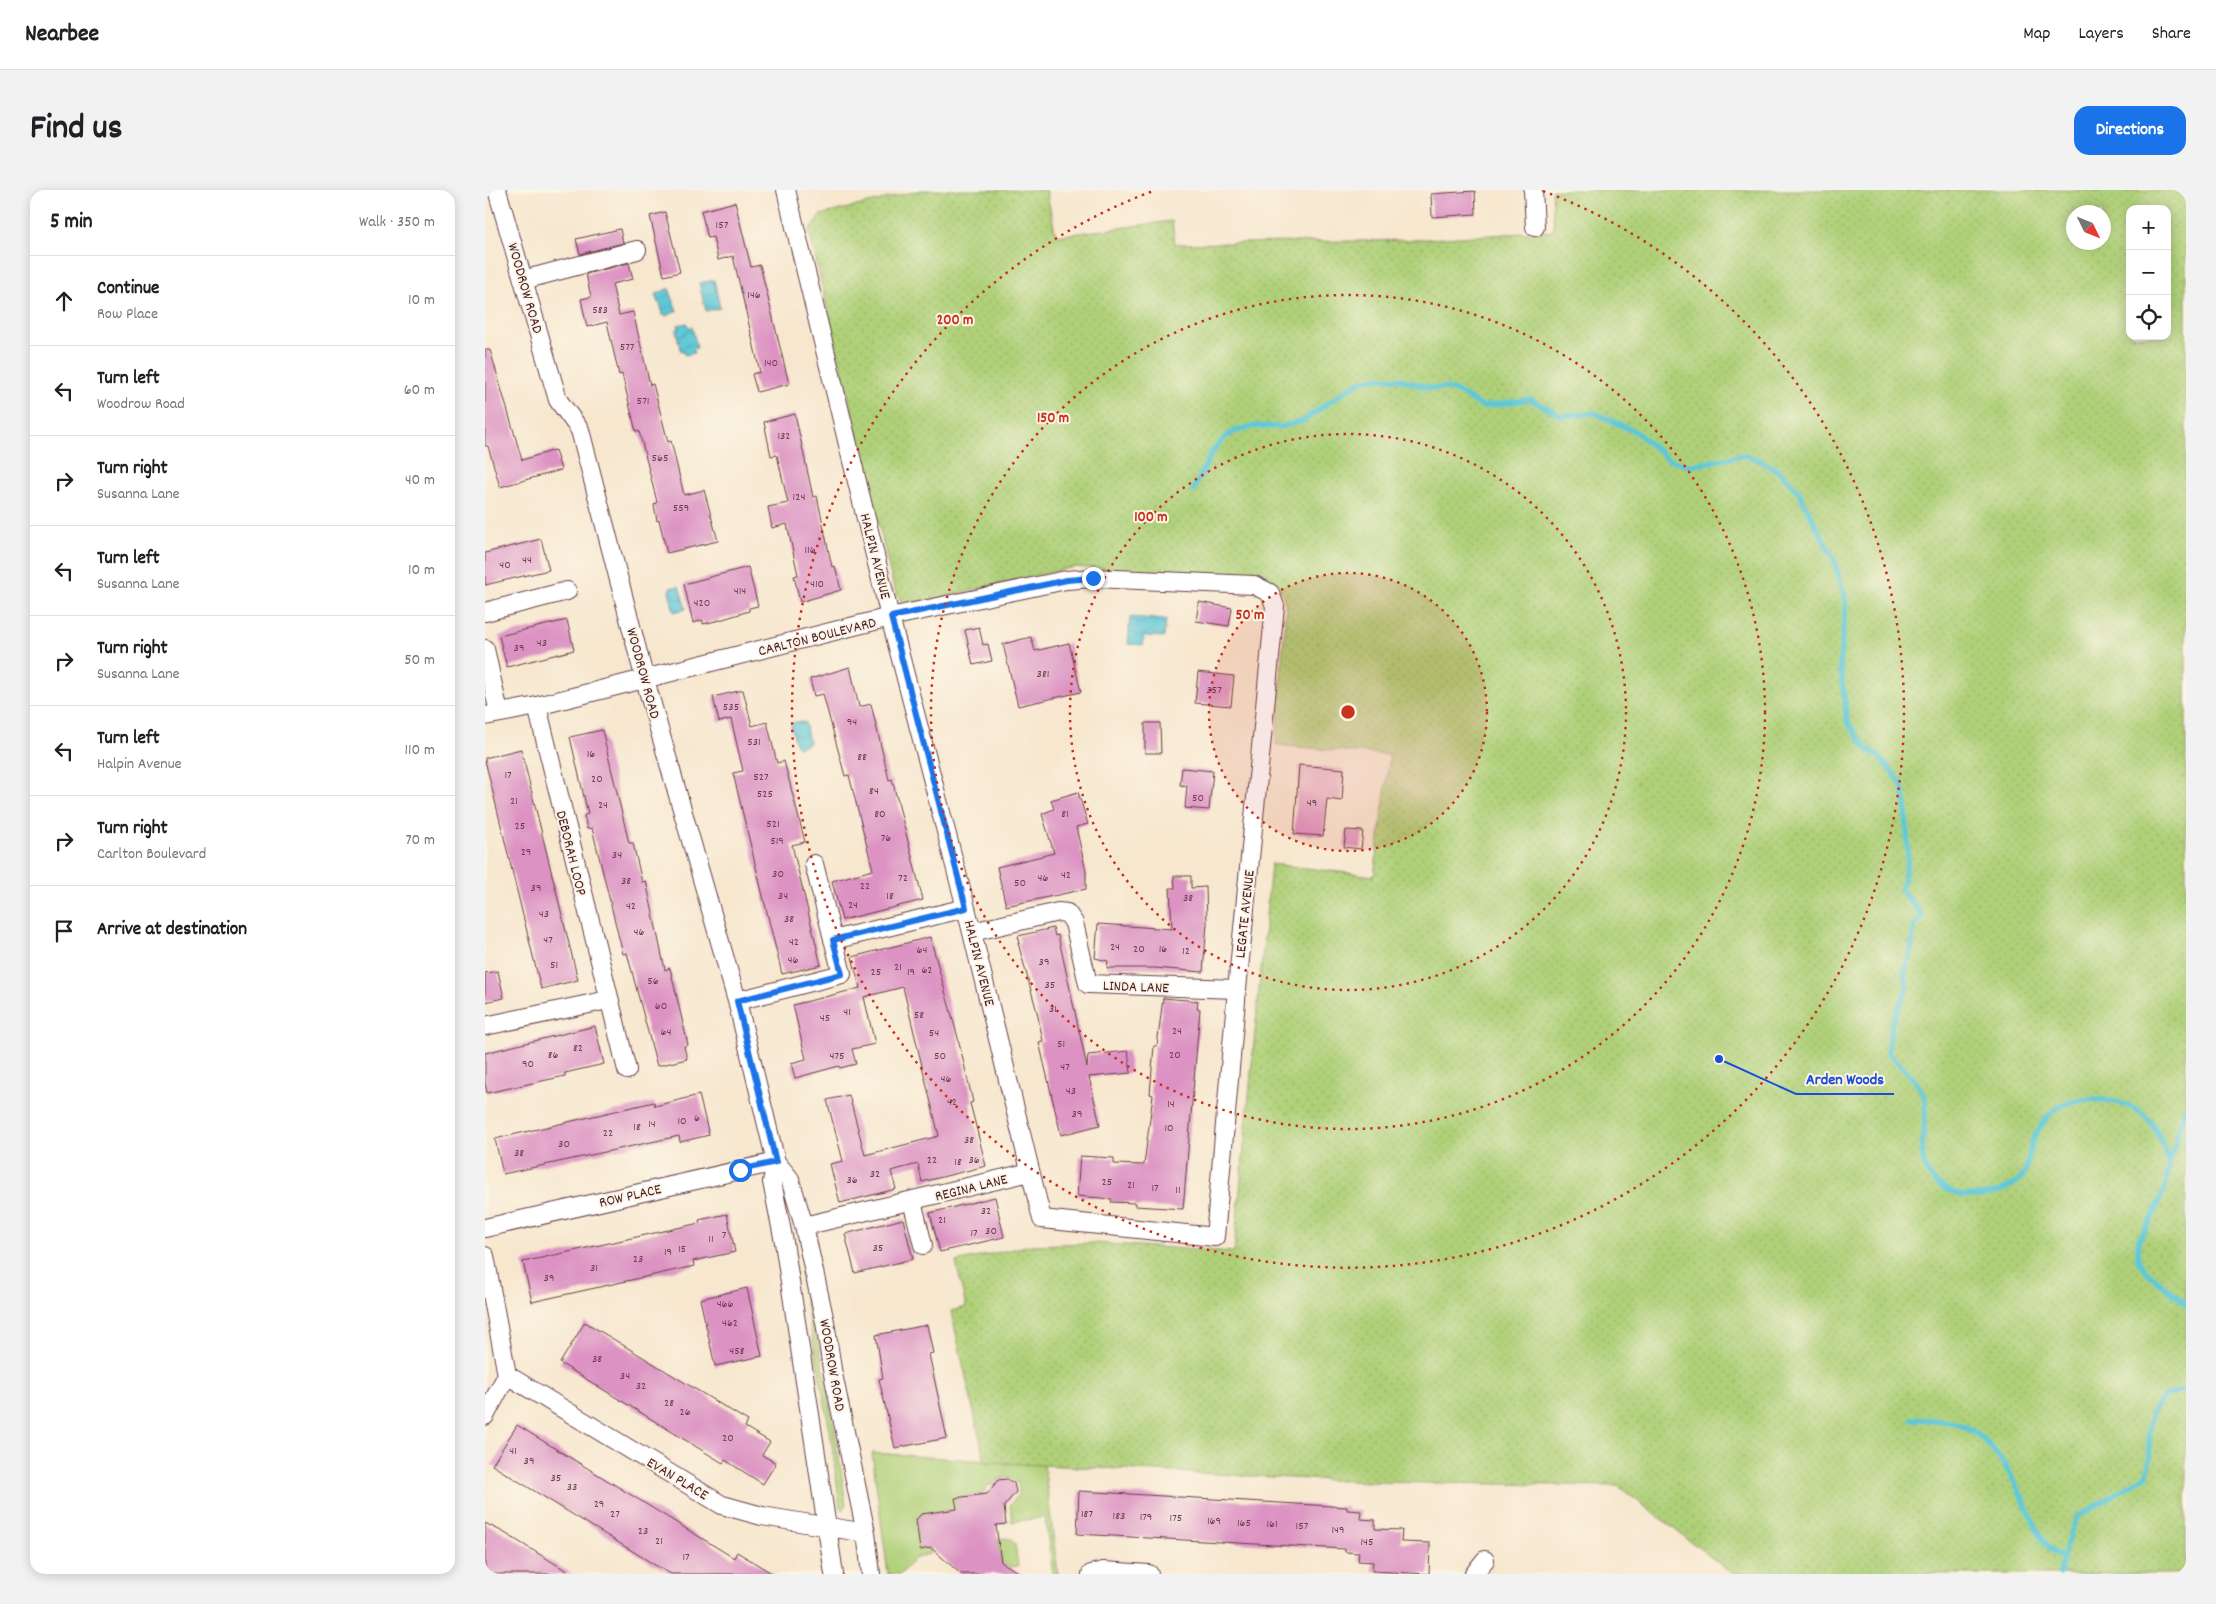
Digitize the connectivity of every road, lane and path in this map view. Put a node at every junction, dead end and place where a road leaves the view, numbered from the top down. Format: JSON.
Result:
{"nodes":[{"id":1,"x":497,"y":190,"type":"edge"},
{"id":2,"x":787,"y":190,"type":"edge"},
{"id":3,"x":1533,"y":190,"type":"edge"},
{"id":4,"x":1535,"y":227,"type":"dead end"},
{"id":5,"x":637,"y":250,"type":"dead end"},
{"id":6,"x":523,"y":280,"type":"junction"},
{"id":7,"x":567,"y":591,"type":"dead end"},
{"id":8,"x":1271,"y":593,"type":"joint"},
{"id":9,"x":485,"y":612,"type":"edge"},
{"id":10,"x":891,"y":617,"type":"junction"},
{"id":11,"x":485,"y":649,"type":"edge"},
{"id":12,"x":645,"y":680,"type":"junction"},
{"id":13,"x":537,"y":706,"type":"junction"},
{"id":14,"x":492,"y":714,"type":"edge"},
{"id":15,"x":814,"y":864,"type":"dead end"},
{"id":16,"x":966,"y":908,"type":"junction"},
{"id":17,"x":972,"y":932,"type":"junction"},
{"id":18,"x":833,"y":940,"type":"junction"},
{"id":19,"x":1237,"y":989,"type":"junction"},
{"id":20,"x":608,"y":1000,"type":"junction"},
{"id":21,"x":737,"y":1001,"type":"junction"},
{"id":22,"x":485,"y":1026,"type":"edge"},
{"id":23,"x":627,"y":1070,"type":"dead end"},
{"id":24,"x":776,"y":1162,"type":"junction"},
{"id":25,"x":1030,"y":1172,"type":"junction"},
{"id":26,"x":911,"y":1202,"type":"junction"},
{"id":27,"x":804,"y":1226,"type":"junction"},
{"id":28,"x":485,"y":1228,"type":"edge"},
{"id":29,"x":1215,"y":1237,"type":"joint"},
{"id":30,"x":923,"y":1245,"type":"dead end"},
{"id":31,"x":485,"y":1256,"type":"edge"},
{"id":32,"x":507,"y":1376,"type":"junction"},
{"id":33,"x":485,"y":1416,"type":"edge"},
{"id":34,"x":827,"y":1528,"type":"junction"},
{"id":35,"x":866,"y":1533,"type":"junction"},
{"id":36,"x":1485,"y":1560,"type":"dead end"},
{"id":37,"x":834,"y":1574,"type":"edge"},
{"id":38,"x":871,"y":1574,"type":"edge"},
{"id":39,"x":1091,"y":1574,"type":"edge"},
{"id":40,"x":1149,"y":1574,"type":"edge"},
{"id":41,"x":1474,"y":1574,"type":"edge"}],
"edges":[{"from":1,"to":6,"type":"street","name":"WOODROW ROAD"},
{"from":2,"to":10,"type":"street","name":"HALPIN AVENUE"},
{"from":3,"to":4,"type":"street"},
{"from":5,"to":6,"type":"street"},
{"from":6,"to":12,"type":"street","name":"WOODROW ROAD"},
{"from":7,"to":9,"type":"street"},
{"from":8,"to":10,"type":"street","name":"CARLTON BOULEVARD"},
{"from":8,"to":19,"type":"street","name":"LEGATE AVENUE"},
{"from":10,"to":12,"type":"street","name":"CARLTON BOULEVARD"},
{"from":10,"to":16,"type":"street","name":"HALPIN AVENUE"},
{"from":11,"to":14,"type":"street"},
{"from":12,"to":13,"type":"street","name":"CARLTON BOULEVARD"},
{"from":12,"to":21,"type":"street","name":"WOODROW ROAD"},
{"from":13,"to":14,"type":"street","name":"CARLTON BOULEVARD"},
{"from":13,"to":20,"type":"street","name":"DEBORAH LOOP"},
{"from":15,"to":18,"type":"street"},
{"from":16,"to":17,"type":"street","name":"HALPIN AVENUE"},
{"from":16,"to":18,"type":"street"},
{"from":17,"to":19,"type":"street","name":"LINDA LANE"},
{"from":17,"to":25,"type":"street","name":"HALPIN AVENUE"},
{"from":18,"to":21,"type":"street"},
{"from":19,"to":29,"type":"street","name":"LEGATE AVENUE"},
{"from":20,"to":22,"type":"street"},
{"from":20,"to":23,"type":"street","name":"DEBORAH LOOP"},
{"from":21,"to":24,"type":"street","name":"WOODROW ROAD"},
{"from":24,"to":27,"type":"street","name":"WOODROW ROAD"},
{"from":24,"to":28,"type":"street","name":"ROW PLACE"},
{"from":24,"to":34,"type":"street","name":"WOODROW ROAD"},
{"from":25,"to":26,"type":"street","name":"REGINA LANE"},
{"from":25,"to":29,"type":"street","name":"HALPIN AVENUE"},
{"from":26,"to":27,"type":"street","name":"REGINA LANE"},
{"from":26,"to":30,"type":"street"},
{"from":27,"to":35,"type":"street","name":"WOODROW ROAD"},
{"from":31,"to":32,"type":"street"},
{"from":32,"to":33,"type":"street"},
{"from":32,"to":34,"type":"street","name":"EVAN PLACE"},
{"from":34,"to":35,"type":"street","name":"EVAN PLACE"},
{"from":34,"to":37,"type":"street","name":"WOODROW ROAD"},
{"from":35,"to":38,"type":"street","name":"WOODROW ROAD"},
{"from":36,"to":41,"type":"street"},
{"from":39,"to":40,"type":"street"}]}
